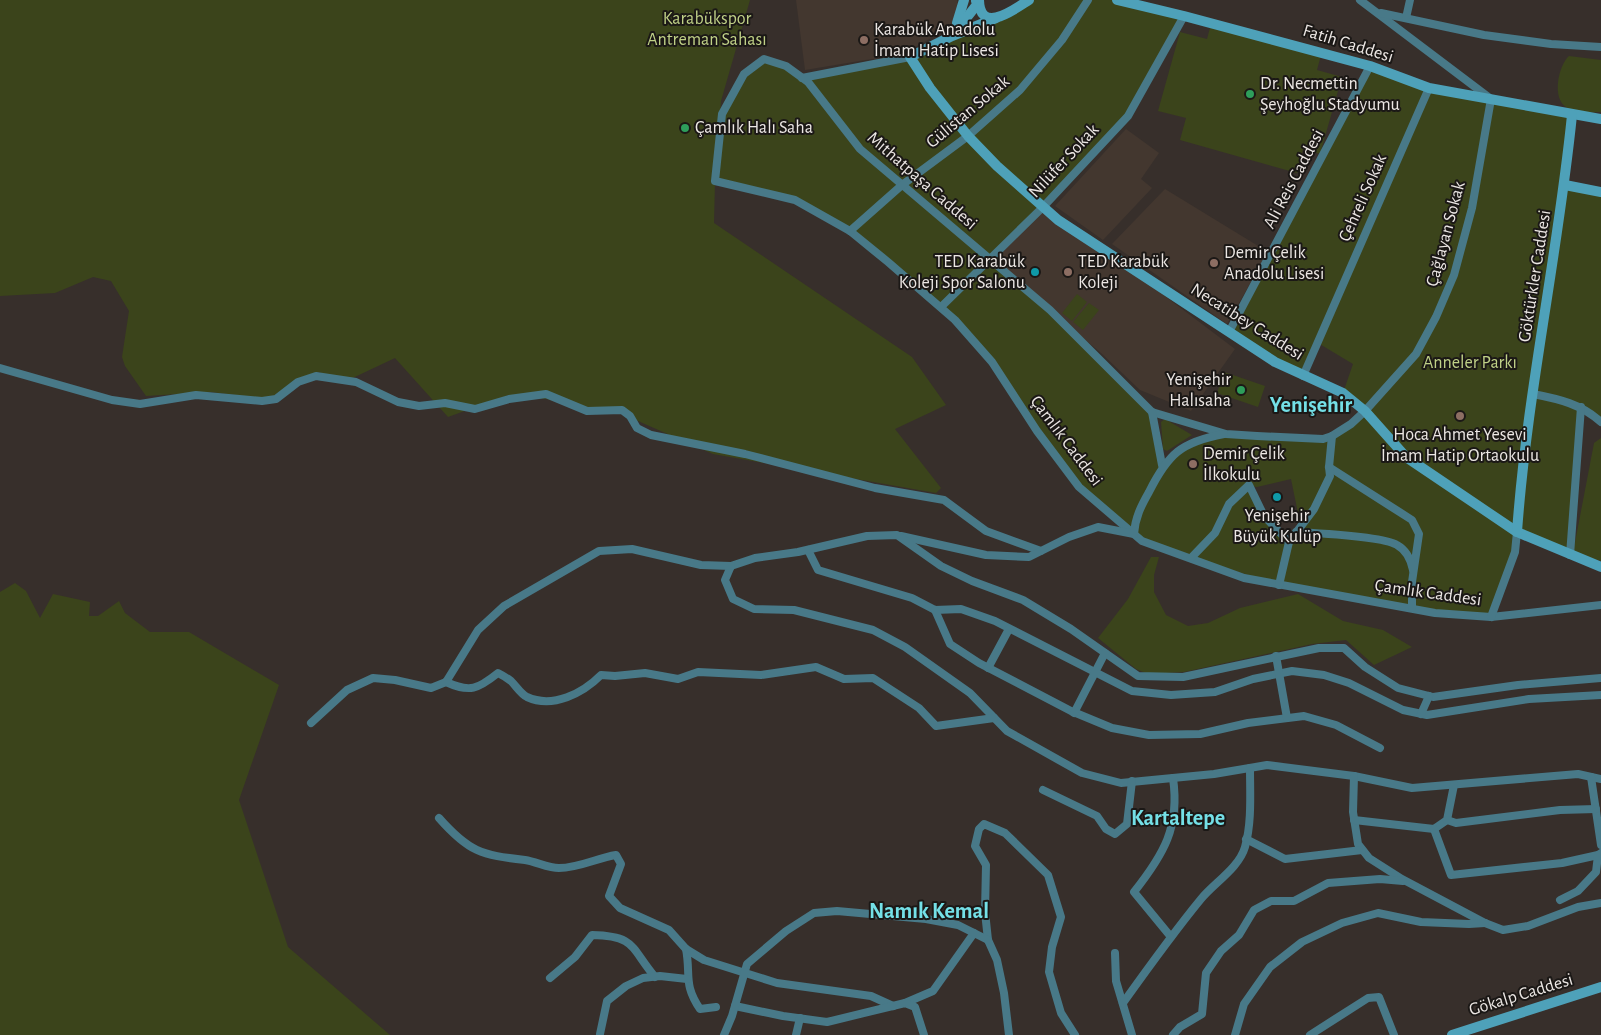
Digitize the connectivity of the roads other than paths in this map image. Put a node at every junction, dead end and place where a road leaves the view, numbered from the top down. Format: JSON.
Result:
{"nodes":[{"id":1,"x":964,"y":0,"type":"edge"},
{"id":2,"x":1014,"y":0,"type":"edge"},
{"id":3,"x":1029,"y":0,"type":"edge"},
{"id":4,"x":1088,"y":0,"type":"edge"},
{"id":5,"x":1119,"y":0,"type":"edge"},
{"id":6,"x":1360,"y":0,"type":"edge"},
{"id":7,"x":1410,"y":0,"type":"edge"},
{"id":8,"x":977,"y":1,"type":"edge"},
{"id":9,"x":1011,"y":11,"type":"junction"},
{"id":10,"x":1377,"y":12,"type":"junction"},
{"id":11,"x":1184,"y":16,"type":"junction"},
{"id":12,"x":996,"y":18,"type":"junction"},
{"id":13,"x":1406,"y":18,"type":"junction"},
{"id":14,"x":952,"y":36,"type":"junction"},
{"id":15,"x":1601,"y":47,"type":"edge"},
{"id":16,"x":910,"y":57,"type":"junction"},
{"id":17,"x":1370,"y":66,"type":"junction"},
{"id":18,"x":802,"y":78,"type":"junction"},
{"id":19,"x":1429,"y":88,"type":"junction"},
{"id":20,"x":1491,"y":100,"type":"junction"},
{"id":21,"x":1572,"y":115,"type":"junction"},
{"id":22,"x":1596,"y":118,"type":"edge"},
{"id":23,"x":1601,"y":126,"type":"edge"},
{"id":24,"x":968,"y":136,"type":"junction"},
{"id":25,"x":715,"y":181,"type":"joint"},
{"id":26,"x":902,"y":185,"type":"junction"},
{"id":27,"x":1565,"y":185,"type":"junction"},
{"id":28,"x":1601,"y":192,"type":"edge"},
{"id":29,"x":1043,"y":207,"type":"junction"},
{"id":30,"x":850,"y":232,"type":"junction"},
{"id":31,"x":990,"y":260,"type":"junction"},
{"id":32,"x":941,"y":307,"type":"junction"},
{"id":33,"x":1229,"y":332,"type":"junction"},
{"id":34,"x":0,"y":368,"type":"edge"},
{"id":35,"x":1303,"y":376,"type":"junction"},
{"id":36,"x":1533,"y":394,"type":"junction"},
{"id":37,"x":1581,"y":407,"type":"junction"},
{"id":38,"x":1365,"y":411,"type":"junction"},
{"id":39,"x":1152,"y":412,"type":"junction"},
{"id":40,"x":1601,"y":422,"type":"edge"},
{"id":41,"x":1226,"y":434,"type":"junction"},
{"id":42,"x":1332,"y":436,"type":"junction"},
{"id":43,"x":1162,"y":465,"type":"junction"},
{"id":44,"x":1329,"y":467,"type":"junction"},
{"id":45,"x":1296,"y":532,"type":"junction"},
{"id":46,"x":1517,"y":532,"type":"junction"},
{"id":47,"x":1134,"y":534,"type":"junction"},
{"id":48,"x":897,"y":535,"type":"junction"},
{"id":49,"x":1289,"y":542,"type":"junction"},
{"id":50,"x":808,"y":550,"type":"junction"},
{"id":51,"x":1041,"y":551,"type":"junction"},
{"id":52,"x":1570,"y":555,"type":"junction"},
{"id":53,"x":1191,"y":558,"type":"junction"},
{"id":54,"x":732,"y":566,"type":"junction"},
{"id":55,"x":1601,"y":567,"type":"edge"},
{"id":56,"x":1412,"y":582,"type":"junction"},
{"id":57,"x":1278,"y":586,"type":"junction"},
{"id":58,"x":1601,"y":605,"type":"edge"},
{"id":59,"x":1412,"y":608,"type":"junction"},
{"id":60,"x":935,"y":610,"type":"junction"},
{"id":61,"x":1491,"y":617,"type":"junction"},
{"id":62,"x":1009,"y":629,"type":"junction"},
{"id":63,"x":1105,"y":653,"type":"junction"},
{"id":64,"x":1276,"y":656,"type":"junction"},
{"id":65,"x":988,"y":668,"type":"junction"},
{"id":66,"x":1095,"y":673,"type":"junction"},
{"id":67,"x":1281,"y":673,"type":"junction"},
{"id":68,"x":1601,"y":678,"type":"edge"},
{"id":69,"x":446,"y":682,"type":"junction"},
{"id":70,"x":1601,"y":695,"type":"edge"},
{"id":71,"x":1430,"y":696,"type":"junction"},
{"id":72,"x":1074,"y":712,"type":"junction"},
{"id":73,"x":1421,"y":714,"type":"junction"},
{"id":74,"x":994,"y":718,"type":"junction"},
{"id":75,"x":1287,"y":718,"type":"junction"},
{"id":76,"x":311,"y":723,"type":"dead end"},
{"id":77,"x":1380,"y":748,"type":"dead end"},
{"id":78,"x":1250,"y":768,"type":"junction"},
{"id":79,"x":1354,"y":776,"type":"junction"},
{"id":80,"x":1591,"y":777,"type":"junction"},
{"id":81,"x":1173,"y":778,"type":"junction"},
{"id":82,"x":1601,"y":779,"type":"edge"},
{"id":83,"x":1132,"y":782,"type":"junction"},
{"id":84,"x":1454,"y":785,"type":"junction"},
{"id":85,"x":1043,"y":790,"type":"dead end"},
{"id":86,"x":1596,"y":810,"type":"junction"},
{"id":87,"x":439,"y":818,"type":"dead end"},
{"id":88,"x":1354,"y":820,"type":"junction"},
{"id":89,"x":1447,"y":820,"type":"junction"},
{"id":90,"x":1434,"y":829,"type":"junction"},
{"id":91,"x":1246,"y":839,"type":"junction"},
{"id":92,"x":1601,"y":845,"type":"edge"},
{"id":93,"x":1362,"y":850,"type":"junction"},
{"id":94,"x":1600,"y":854,"type":"edge"},
{"id":95,"x":1406,"y":881,"type":"junction"},
{"id":96,"x":1560,"y":900,"type":"dead end"},
{"id":97,"x":1601,"y":903,"type":"edge"},
{"id":98,"x":1485,"y":923,"type":"junction"},
{"id":99,"x":974,"y":933,"type":"junction"},
{"id":100,"x":1171,"y":937,"type":"junction"},
{"id":101,"x":988,"y":940,"type":"junction"},
{"id":102,"x":686,"y":948,"type":"junction"},
{"id":103,"x":1115,"y":953,"type":"dead end"},
{"id":104,"x":744,"y":974,"type":"junction"},
{"id":105,"x":655,"y":977,"type":"junction"},
{"id":106,"x":550,"y":978,"type":"dead end"},
{"id":107,"x":687,"y":979,"type":"junction"},
{"id":108,"x":1601,"y":987,"type":"edge"},
{"id":109,"x":904,"y":1003,"type":"junction"},
{"id":110,"x":1123,"y":1003,"type":"junction"},
{"id":111,"x":716,"y":1006,"type":"dead end"},
{"id":112,"x":735,"y":1006,"type":"junction"},
{"id":113,"x":893,"y":1006,"type":"junction"},
{"id":114,"x":800,"y":1018,"type":"junction"},
{"id":115,"x":600,"y":1034,"type":"dead end"},
{"id":116,"x":724,"y":1035,"type":"edge"},
{"id":117,"x":796,"y":1035,"type":"edge"},
{"id":118,"x":924,"y":1035,"type":"edge"},
{"id":119,"x":1010,"y":1035,"type":"edge"},
{"id":120,"x":1075,"y":1035,"type":"edge"},
{"id":121,"x":1132,"y":1035,"type":"edge"},
{"id":122,"x":1173,"y":1035,"type":"edge"},
{"id":123,"x":1235,"y":1035,"type":"edge"},
{"id":124,"x":1310,"y":1035,"type":"edge"},
{"id":125,"x":1394,"y":1035,"type":"edge"},
{"id":126,"x":1452,"y":1035,"type":"edge"}],
"edges":[{"from":1,"to":14,"type":"street"},
{"from":2,"to":9,"type":"street"},
{"from":3,"to":9,"type":"street"},
{"from":4,"to":24,"type":"street","name":"Gülistan Sokak"},
{"from":5,"to":11,"type":"street","name":"Fatih Caddesi"},
{"from":6,"to":10,"type":"street"},
{"from":7,"to":13,"type":"street"},
{"from":8,"to":12,"type":"street"},
{"from":8,"to":14,"type":"street"},
{"from":9,"to":12,"type":"street"},
{"from":10,"to":13,"type":"street"},
{"from":10,"to":20,"type":"street"},
{"from":11,"to":17,"type":"street","name":"Fatih Caddesi"},
{"from":11,"to":29,"type":"street","name":"Nilüfer Sokak"},
{"from":12,"to":14,"type":"street"},
{"from":13,"to":15,"type":"street"},
{"from":14,"to":16,"type":"street"},
{"from":16,"to":18,"type":"street"},
{"from":16,"to":24,"type":"street","name":"Necatibey Caddesi"},
{"from":17,"to":19,"type":"street","name":"Fatih Caddesi"},
{"from":17,"to":33,"type":"street","name":"Ali Reis Caddesi"},
{"from":18,"to":25,"type":"street","name":"Mithatpaşa Caddesi"},
{"from":18,"to":26,"type":"street","name":"Mithatpaşa Caddesi"},
{"from":19,"to":20,"type":"street","name":"Fatih Caddesi"},
{"from":19,"to":35,"type":"street","name":"Çehreli Sokak"},
{"from":20,"to":21,"type":"street","name":"Fatih Caddesi"},
{"from":20,"to":38,"type":"street","name":"Çağlayan Sokak"},
{"from":21,"to":22,"type":"street","name":"Fatih Caddesi"},
{"from":21,"to":27,"type":"street","name":"Göktürkler Caddesi"},
{"from":22,"to":23,"type":"street"},
{"from":24,"to":26,"type":"street","name":"Gülistan Sokak"},
{"from":24,"to":29,"type":"street","name":"Necatibey Caddesi"},
{"from":25,"to":30,"type":"street","name":"Çamlık Caddesi"},
{"from":26,"to":30,"type":"street","name":"Gülistan Sokak"},
{"from":26,"to":31,"type":"street","name":"Mithatpaşa Caddesi"},
{"from":27,"to":28,"type":"street"},
{"from":27,"to":36,"type":"street","name":"Göktürkler Caddesi"},
{"from":29,"to":31,"type":"street","name":"Nilüfer Sokak"},
{"from":29,"to":33,"type":"street","name":"Necatibey Caddesi"},
{"from":30,"to":32,"type":"street","name":"Çamlık Caddesi"},
{"from":31,"to":32,"type":"street","name":"Nilüfer Sokak"},
{"from":31,"to":39,"type":"street","name":"Mithatpaşa Caddesi"},
{"from":32,"to":47,"type":"street","name":"Çamlık Caddesi"},
{"from":33,"to":35,"type":"street","name":"Necatibey Caddesi"},
{"from":34,"to":51,"type":"street"},
{"from":35,"to":38,"type":"street","name":"Necatibey Caddesi"},
{"from":36,"to":37,"type":"street"},
{"from":36,"to":46,"type":"street","name":"Göktürkler Caddesi"},
{"from":37,"to":40,"type":"street"},
{"from":37,"to":52,"type":"street"},
{"from":38,"to":42,"type":"street","name":"Mithatpaşa Caddesi"},
{"from":38,"to":46,"type":"street","name":"Necatibey Caddesi"},
{"from":39,"to":41,"type":"street","name":"Mithatpaşa Caddesi"},
{"from":39,"to":43,"type":"street"},
{"from":41,"to":42,"type":"street","name":"Mithatpaşa Caddesi"},
{"from":41,"to":43,"type":"street"},
{"from":42,"to":44,"type":"street"},
{"from":43,"to":47,"type":"street"},
{"from":44,"to":45,"type":"street"},
{"from":44,"to":56,"type":"street"},
{"from":45,"to":49,"type":"street"},
{"from":45,"to":56,"type":"street"},
{"from":46,"to":52,"type":"street","name":"Necatibey Caddesi"},
{"from":46,"to":61,"type":"street","name":"Göktürkler Caddesi"},
{"from":47,"to":51,"type":"street"},
{"from":47,"to":53,"type":"street","name":"Çamlık Caddesi"},
{"from":48,"to":50,"type":"street"},
{"from":48,"to":51,"type":"street"},
{"from":48,"to":63,"type":"street"},
{"from":49,"to":53,"type":"street"},
{"from":49,"to":57,"type":"street"},
{"from":50,"to":54,"type":"street"},
{"from":50,"to":60,"type":"street"},
{"from":52,"to":55,"type":"street","name":"Necatibey Caddesi"},
{"from":53,"to":57,"type":"street","name":"Çamlık Caddesi"},
{"from":54,"to":69,"type":"street"},
{"from":54,"to":74,"type":"street"},
{"from":56,"to":59,"type":"street"},
{"from":57,"to":59,"type":"street","name":"Çamlık Caddesi"},
{"from":58,"to":61,"type":"street","name":"Çamlık Caddesi"},
{"from":59,"to":61,"type":"street","name":"Çamlık Caddesi"},
{"from":60,"to":62,"type":"street"},
{"from":60,"to":65,"type":"street"},
{"from":62,"to":65,"type":"street"},
{"from":62,"to":66,"type":"street"},
{"from":63,"to":64,"type":"street"},
{"from":63,"to":66,"type":"street"},
{"from":64,"to":67,"type":"street"},
{"from":64,"to":71,"type":"street"},
{"from":65,"to":72,"type":"street"},
{"from":66,"to":67,"type":"street"},
{"from":66,"to":72,"type":"street"},
{"from":67,"to":73,"type":"street"},
{"from":67,"to":75,"type":"street"},
{"from":68,"to":71,"type":"street"},
{"from":69,"to":74,"type":"street"},
{"from":69,"to":76,"type":"street"},
{"from":70,"to":73,"type":"street"},
{"from":71,"to":73,"type":"street"},
{"from":72,"to":75,"type":"street"},
{"from":74,"to":83,"type":"street"},
{"from":75,"to":77,"type":"street"},
{"from":78,"to":79,"type":"street"},
{"from":78,"to":81,"type":"street"},
{"from":78,"to":91,"type":"street"},
{"from":79,"to":84,"type":"street"},
{"from":79,"to":88,"type":"street"},
{"from":80,"to":82,"type":"street"},
{"from":80,"to":84,"type":"street"},
{"from":80,"to":86,"type":"street"},
{"from":81,"to":83,"type":"street"},
{"from":81,"to":100,"type":"street"},
{"from":83,"to":85,"type":"street"},
{"from":84,"to":89,"type":"street"},
{"from":86,"to":89,"type":"street"},
{"from":86,"to":92,"type":"street"},
{"from":87,"to":102,"type":"street"},
{"from":88,"to":90,"type":"street"},
{"from":88,"to":93,"type":"street"},
{"from":89,"to":90,"type":"street"},
{"from":90,"to":94,"type":"street"},
{"from":91,"to":93,"type":"street"},
{"from":91,"to":100,"type":"street"},
{"from":93,"to":95,"type":"street"},
{"from":94,"to":96,"type":"street"},
{"from":95,"to":98,"type":"street"},
{"from":95,"to":122,"type":"street"},
{"from":97,"to":98,"type":"street"},
{"from":98,"to":123,"type":"street"},
{"from":99,"to":101,"type":"street"},
{"from":99,"to":104,"type":"street"},
{"from":99,"to":109,"type":"street"},
{"from":100,"to":110,"type":"street"},
{"from":101,"to":119,"type":"street"},
{"from":101,"to":120,"type":"street"},
{"from":102,"to":104,"type":"street"},
{"from":102,"to":107,"type":"street"},
{"from":103,"to":110,"type":"street"},
{"from":104,"to":112,"type":"street"},
{"from":104,"to":113,"type":"street"},
{"from":105,"to":106,"type":"street"},
{"from":105,"to":107,"type":"street"},
{"from":105,"to":115,"type":"street"},
{"from":107,"to":111,"type":"street"},
{"from":108,"to":126,"type":"street","name":"Gökalp Caddesi"},
{"from":109,"to":113,"type":"street"},
{"from":109,"to":118,"type":"street"},
{"from":110,"to":121,"type":"street"},
{"from":112,"to":114,"type":"street"},
{"from":112,"to":116,"type":"street"},
{"from":113,"to":114,"type":"street"},
{"from":114,"to":117,"type":"street"},
{"from":124,"to":125,"type":"street"}]}
